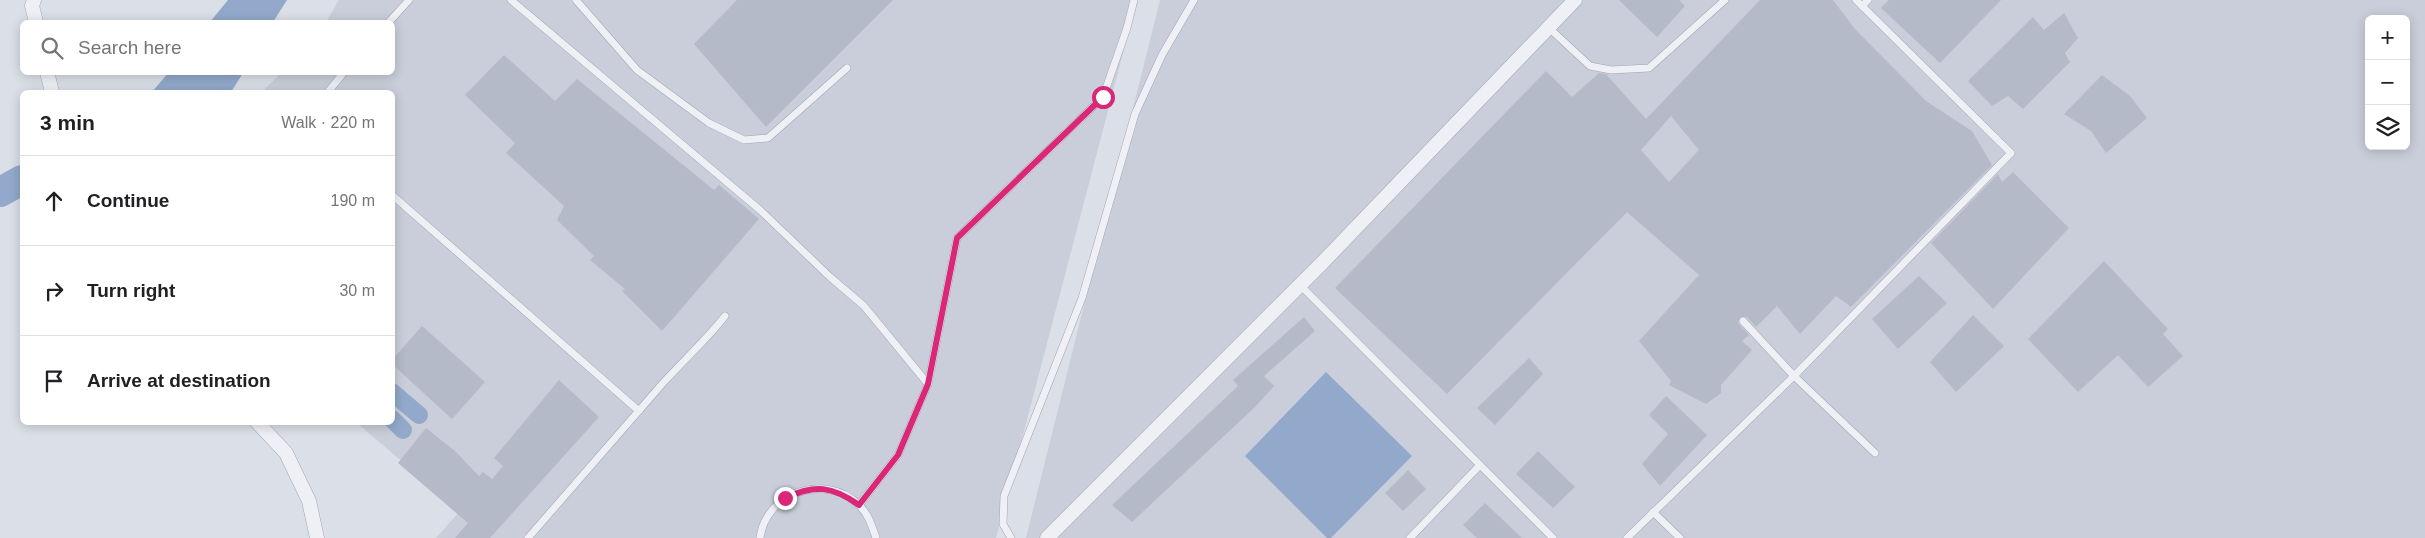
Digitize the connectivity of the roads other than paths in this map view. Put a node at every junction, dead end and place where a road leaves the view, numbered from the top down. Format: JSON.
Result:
{"nodes":[{"id":1,"x":34,"y":0,"type":"edge"},
{"id":2,"x":409,"y":0,"type":"edge"},
{"id":3,"x":511,"y":0,"type":"edge"},
{"id":4,"x":576,"y":0,"type":"edge"},
{"id":5,"x":1134,"y":0,"type":"edge"},
{"id":6,"x":1194,"y":0,"type":"edge"},
{"id":7,"x":1575,"y":0,"type":"edge"},
{"id":8,"x":1725,"y":0,"type":"edge"},
{"id":9,"x":1856,"y":0,"type":"edge"},
{"id":10,"x":1868,"y":0,"type":"edge"},
{"id":11,"x":1862,"y":6,"type":"junction"},
{"id":12,"x":36,"y":20,"type":"edge"},
{"id":13,"x":391,"y":20,"type":"edge"},
{"id":14,"x":1548,"y":27,"type":"junction"},
{"id":15,"x":847,"y":68,"type":"dead end"},
{"id":16,"x":48,"y":75,"type":"edge"},
{"id":17,"x":342,"y":75,"type":"edge"},
{"id":18,"x":52,"y":90,"type":"edge"},
{"id":19,"x":330,"y":90,"type":"edge"},
{"id":20,"x":395,"y":198,"type":"edge"},
{"id":21,"x":1300,"y":285,"type":"junction"},
{"id":22,"x":725,"y":316,"type":"dead end"},
{"id":23,"x":1743,"y":321,"type":"dead end"},
{"id":24,"x":1794,"y":376,"type":"junction"},
{"id":25,"x":928,"y":384,"type":"junction"},
{"id":26,"x":639,"y":411,"type":"junction"},
{"id":27,"x":260,"y":425,"type":"edge"},
{"id":28,"x":1876,"y":453,"type":"dead end"},
{"id":29,"x":1480,"y":465,"type":"junction"},
{"id":30,"x":859,"y":505,"type":"junction"},
{"id":31,"x":1653,"y":512,"type":"junction"},
{"id":32,"x":317,"y":538,"type":"edge"},
{"id":33,"x":528,"y":538,"type":"edge"},
{"id":34,"x":760,"y":538,"type":"edge"},
{"id":35,"x":876,"y":538,"type":"edge"},
{"id":36,"x":1011,"y":538,"type":"edge"},
{"id":37,"x":1047,"y":538,"type":"edge"},
{"id":38,"x":1410,"y":538,"type":"edge"},
{"id":39,"x":1553,"y":538,"type":"edge"},
{"id":40,"x":1627,"y":538,"type":"edge"},
{"id":41,"x":1680,"y":538,"type":"edge"}],
"edges":[{"from":1,"to":12,"type":"street"},
{"from":2,"to":13,"type":"lane"},
{"from":3,"to":25,"type":"lane"},
{"from":4,"to":15,"type":"lane"},
{"from":5,"to":25,"type":"lane"},
{"from":6,"to":36,"type":"lane"},
{"from":7,"to":14,"type":"street"},
{"from":8,"to":14,"type":"lane"},
{"from":9,"to":11,"type":"lane"},
{"from":10,"to":11,"type":"lane"},
{"from":11,"to":24,"type":"lane"},
{"from":14,"to":21,"type":"street"},
{"from":16,"to":18,"type":"street"},
{"from":17,"to":19,"type":"lane"},
{"from":20,"to":26,"type":"lane"},
{"from":21,"to":29,"type":"lane"},
{"from":21,"to":37,"type":"street"},
{"from":22,"to":26,"type":"lane"},
{"from":23,"to":24,"type":"lane"},
{"from":24,"to":28,"type":"lane"},
{"from":24,"to":31,"type":"lane"},
{"from":25,"to":30,"type":"lane"},
{"from":26,"to":33,"type":"lane"},
{"from":27,"to":32,"type":"street"},
{"from":29,"to":38,"type":"lane"},
{"from":29,"to":39,"type":"lane"},
{"from":30,"to":34,"type":"lane"},
{"from":30,"to":35,"type":"lane"},
{"from":31,"to":40,"type":"lane"},
{"from":31,"to":41,"type":"lane"}]}
